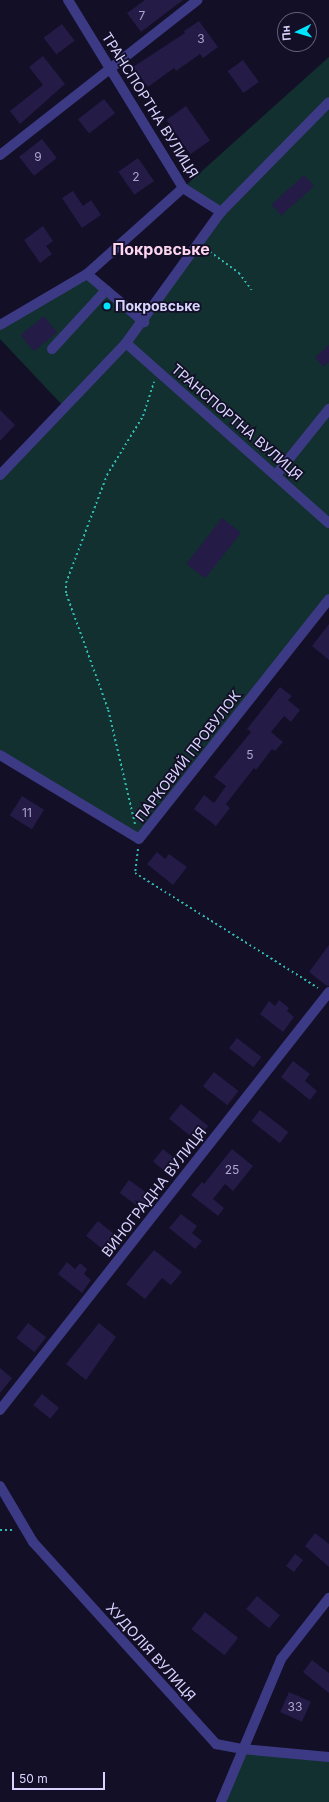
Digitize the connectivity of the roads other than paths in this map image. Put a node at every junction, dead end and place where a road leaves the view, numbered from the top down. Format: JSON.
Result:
{"nodes":[{"id":1,"x":68,"y":0,"type":"edge"},
{"id":2,"x":198,"y":0,"type":"edge"},
{"id":3,"x":112,"y":69,"type":"junction"},
{"id":4,"x":329,"y":102,"type":"edge"},
{"id":5,"x":0,"y":154,"type":"edge"},
{"id":6,"x":183,"y":188,"type":"junction"},
{"id":7,"x":221,"y":212,"type":"junction"},
{"id":8,"x":87,"y":274,"type":"junction"},
{"id":9,"x":106,"y":290,"type":"junction"},
{"id":10,"x":144,"y":322,"type":"junction"},
{"id":11,"x":0,"y":325,"type":"edge"},
{"id":12,"x":126,"y":343,"type":"junction"},
{"id":13,"x":52,"y":349,"type":"dead end"},
{"id":14,"x":329,"y":409,"type":"edge"},
{"id":15,"x":0,"y":475,"type":"edge"},
{"id":16,"x":276,"y":475,"type":"junction"},
{"id":17,"x":329,"y":523,"type":"edge"},
{"id":18,"x":329,"y":599,"type":"edge"},
{"id":19,"x":0,"y":755,"type":"edge"},
{"id":20,"x":328,"y":993,"type":"edge"},
{"id":21,"x":0,"y":1410,"type":"edge"},
{"id":22,"x":0,"y":1486,"type":"edge"},
{"id":23,"x":329,"y":1598,"type":"edge"},
{"id":24,"x":242,"y":1749,"type":"junction"},
{"id":25,"x":329,"y":1757,"type":"edge"},
{"id":26,"x":221,"y":1802,"type":"edge"}],
"edges":[{"from":1,"to":3,"type":"street","name":"ТРАНСПОРТНА ВУЛИЦЯ"},
{"from":2,"to":3,"type":"street"},
{"from":3,"to":5,"type":"street"},
{"from":3,"to":6,"type":"street","name":"ТРАНСПОРТНА ВУЛИЦЯ"},
{"from":4,"to":7,"type":"street"},
{"from":6,"to":7,"type":"street","name":"ТРАНСПОРТНА ВУЛИЦЯ"},
{"from":6,"to":8,"type":"street"},
{"from":7,"to":10,"type":"street"},
{"from":8,"to":9,"type":"street"},
{"from":8,"to":11,"type":"street"},
{"from":9,"to":10,"type":"street"},
{"from":9,"to":13,"type":"street"},
{"from":10,"to":12,"type":"street"},
{"from":12,"to":15,"type":"street"},
{"from":12,"to":16,"type":"street","name":"ТРАНСПОРТНА ВУЛИЦЯ"},
{"from":14,"to":16,"type":"street"},
{"from":16,"to":17,"type":"street","name":"ТРАНСПОРТНА ВУЛИЦЯ"},
{"from":18,"to":19,"type":"street","name":"ПАРКОВИЙ ПРОВУЛОК"},
{"from":20,"to":21,"type":"street","name":"ВИНОГРАДНА ВУЛИЦЯ"},
{"from":22,"to":24,"type":"street","name":"ХУДОЛІЯ ВУЛИЦЯ"},
{"from":23,"to":24,"type":"street"},
{"from":24,"to":25,"type":"street","name":"ХУДОЛІЯ ВУЛИЦЯ"},
{"from":24,"to":26,"type":"street"}]}
